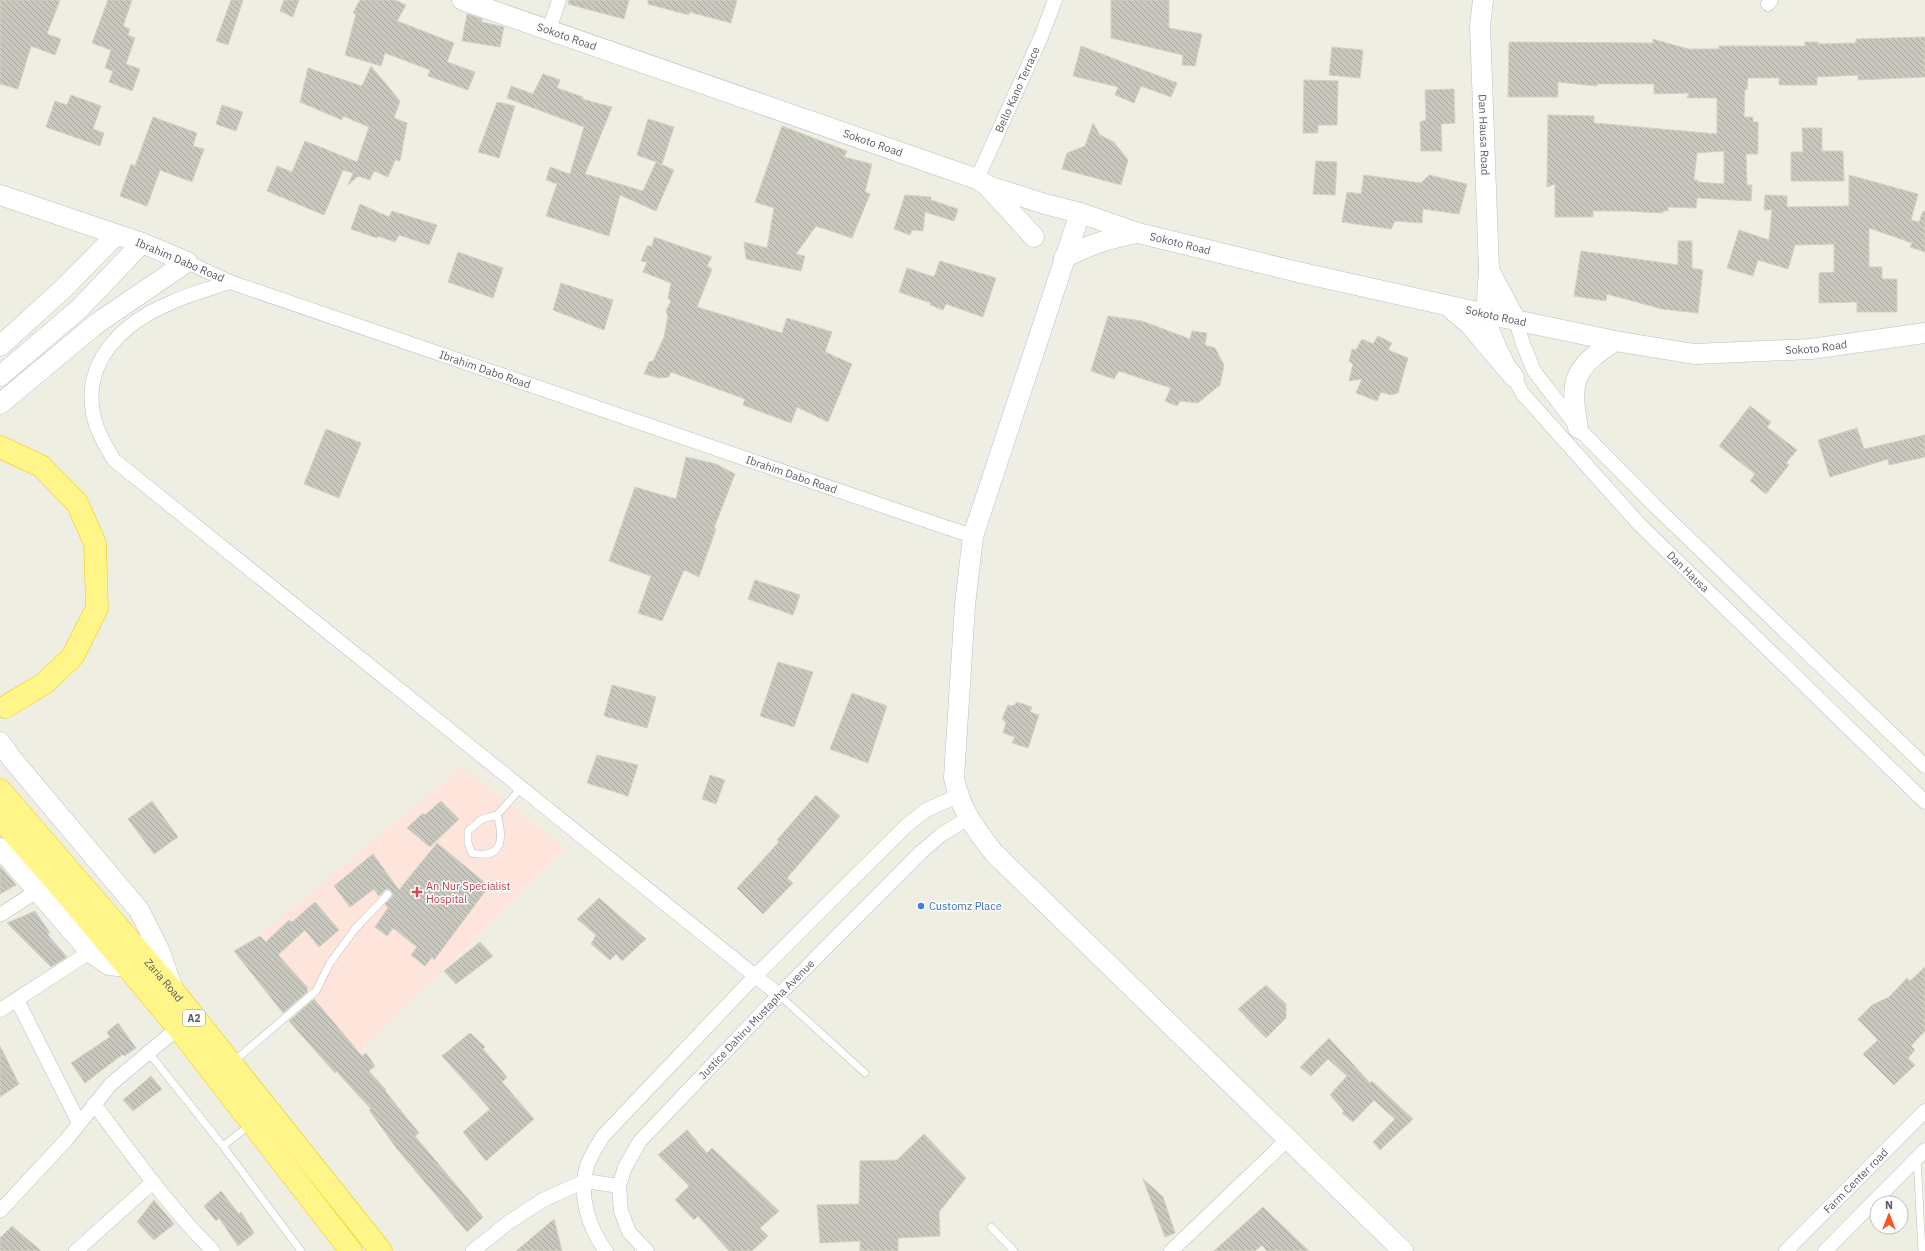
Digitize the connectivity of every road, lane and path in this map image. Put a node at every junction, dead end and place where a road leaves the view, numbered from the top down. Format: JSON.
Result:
{"nodes":[{"id":1,"x":462,"y":0,"type":"edge"},
{"id":2,"x":559,"y":0,"type":"edge"},
{"id":3,"x":1056,"y":0,"type":"edge"},
{"id":4,"x":1483,"y":0,"type":"edge"},
{"id":5,"x":549,"y":30,"type":"junction"},
{"id":6,"x":982,"y":182,"type":"junction"},
{"id":7,"x":0,"y":195,"type":"edge"},
{"id":8,"x":1080,"y":212,"type":"junction"},
{"id":9,"x":1138,"y":233,"type":"junction"},
{"id":10,"x":116,"y":234,"type":"junction"},
{"id":11,"x":1034,"y":237,"type":"dead end"},
{"id":12,"x":142,"y":243,"type":"junction"},
{"id":13,"x":1064,"y":258,"type":"junction"},
{"id":14,"x":187,"y":262,"type":"junction"},
{"id":15,"x":1489,"y":270,"type":"junction"},
{"id":16,"x":230,"y":282,"type":"junction"},
{"id":17,"x":1448,"y":306,"type":"junction"},
{"id":18,"x":1486,"y":314,"type":"junction"},
{"id":19,"x":1516,"y":321,"type":"junction"},
{"id":20,"x":1925,"y":333,"type":"edge"},
{"id":21,"x":1615,"y":341,"type":"junction"},
{"id":22,"x":0,"y":346,"type":"edge"},
{"id":23,"x":0,"y":376,"type":"edge"},
{"id":24,"x":1514,"y":377,"type":"junction"},
{"id":25,"x":0,"y":404,"type":"edge"},
{"id":26,"x":1578,"y":428,"type":"junction"},
{"id":27,"x":0,"y":447,"type":"edge"},
{"id":28,"x":973,"y":536,"type":"junction"},
{"id":29,"x":5,"y":707,"type":"dead end"},
{"id":30,"x":0,"y":742,"type":"edge"},
{"id":31,"x":1925,"y":766,"type":"edge"},
{"id":32,"x":522,"y":787,"type":"junction"},
{"id":33,"x":0,"y":790,"type":"edge"},
{"id":34,"x":958,"y":796,"type":"junction"},
{"id":35,"x":1925,"y":802,"type":"edge"},
{"id":36,"x":497,"y":815,"type":"junction"},
{"id":37,"x":0,"y":818,"type":"edge"},
{"id":38,"x":968,"y":818,"type":"junction"},
{"id":39,"x":0,"y":848,"type":"edge"},
{"id":40,"x":38,"y":891,"type":"junction"},
{"id":41,"x":388,"y":894,"type":"dead end"},
{"id":42,"x":0,"y":915,"type":"edge"},
{"id":43,"x":90,"y":952,"type":"junction"},
{"id":44,"x":127,"y":967,"type":"junction"},
{"id":45,"x":756,"y":975,"type":"junction"},
{"id":46,"x":176,"y":994,"type":"junction"},
{"id":47,"x":780,"y":995,"type":"junction"},
{"id":48,"x":17,"y":1000,"type":"junction"},
{"id":49,"x":0,"y":1010,"type":"edge"},
{"id":50,"x":178,"y":1028,"type":"junction"},
{"id":51,"x":149,"y":1053,"type":"junction"},
{"id":52,"x":231,"y":1063,"type":"junction"},
{"id":53,"x":865,"y":1074,"type":"dead end"},
{"id":54,"x":94,"y":1104,"type":"junction"},
{"id":55,"x":1925,"y":1111,"type":"edge"},
{"id":56,"x":80,"y":1123,"type":"junction"},
{"id":57,"x":252,"y":1123,"type":"junction"},
{"id":58,"x":1288,"y":1139,"type":"junction"},
{"id":59,"x":223,"y":1146,"type":"junction"},
{"id":60,"x":1921,"y":1154,"type":"edge"},
{"id":61,"x":585,"y":1181,"type":"junction"},
{"id":62,"x":152,"y":1182,"type":"junction"},
{"id":63,"x":619,"y":1186,"type":"junction"},
{"id":64,"x":0,"y":1211,"type":"edge"},
{"id":65,"x":991,"y":1227,"type":"dead end"},
{"id":66,"x":207,"y":1249,"type":"edge"},
{"id":67,"x":76,"y":1251,"type":"edge"},
{"id":68,"x":301,"y":1251,"type":"edge"},
{"id":69,"x":351,"y":1251,"type":"edge"},
{"id":70,"x":381,"y":1251,"type":"edge"},
{"id":71,"x":473,"y":1251,"type":"edge"},
{"id":72,"x":606,"y":1251,"type":"edge"},
{"id":73,"x":647,"y":1251,"type":"edge"},
{"id":74,"x":1014,"y":1251,"type":"edge"},
{"id":75,"x":1171,"y":1251,"type":"edge"},
{"id":76,"x":1403,"y":1251,"type":"edge"},
{"id":77,"x":1786,"y":1251,"type":"edge"},
{"id":78,"x":1825,"y":1251,"type":"edge"},
{"id":79,"x":1922,"y":1251,"type":"edge"}],
"edges":[{"from":1,"to":5,"type":"street","name":"Sokoto Road"},
{"from":2,"to":5,"type":"street"},
{"from":3,"to":6,"type":"street","name":"Bello Kano Terrace"},
{"from":4,"to":15,"type":"street","name":"Dan Hausa Road"},
{"from":5,"to":6,"type":"street","name":"Sokoto Road"},
{"from":6,"to":8,"type":"street","name":"Sokoto Road"},
{"from":6,"to":11,"type":"street"},
{"from":7,"to":10,"type":"street","name":"Ibrahim Dabo Road"},
{"from":8,"to":9,"type":"street","name":"Sokoto Road"},
{"from":8,"to":13,"type":"street"},
{"from":9,"to":13,"type":"street"},
{"from":9,"to":17,"type":"street","name":"Sokoto Road"},
{"from":10,"to":12,"type":"street","name":"Ibrahim Dabo Road"},
{"from":10,"to":22,"type":"street"},
{"from":12,"to":14,"type":"street","name":"Ibrahim Dabo Road"},
{"from":12,"to":23,"type":"street"},
{"from":13,"to":28,"type":"street"},
{"from":14,"to":16,"type":"street","name":"Ibrahim Dabo Road"},
{"from":14,"to":25,"type":"street"},
{"from":15,"to":18,"type":"street","name":"Dan Hausa Road"},
{"from":15,"to":19,"type":"street"},
{"from":16,"to":28,"type":"street","name":"Ibrahim Dabo Road"},
{"from":16,"to":32,"type":"street"},
{"from":17,"to":18,"type":"street","name":"Sokoto Road"},
{"from":17,"to":24,"type":"street"},
{"from":18,"to":19,"type":"street","name":"Sokoto Road"},
{"from":18,"to":24,"type":"street","name":"Dan Hausa"},
{"from":19,"to":21,"type":"street","name":"Sokoto Road"},
{"from":19,"to":26,"type":"street"},
{"from":20,"to":21,"type":"street","name":"Sokoto Road"},
{"from":21,"to":26,"type":"street"},
{"from":24,"to":35,"type":"street","name":"Dan Hausa"},
{"from":26,"to":31,"type":"street"},
{"from":27,"to":29,"type":"highway"},
{"from":28,"to":34,"type":"street"},
{"from":30,"to":46,"type":"street"},
{"from":32,"to":36,"type":"lane"},
{"from":32,"to":45,"type":"street"},
{"from":33,"to":46,"type":"highway","name":"Zaria Road","number":"A2"},
{"from":34,"to":38,"type":"street"},
{"from":34,"to":45,"type":"street"},
{"from":36,"to":36,"type":"lane"},
{"from":37,"to":44,"type":"highway","name":"Zaria Road","number":"A2"},
{"from":38,"to":47,"type":"street","name":"Justice Dahiru Mustapha Avenue"},
{"from":38,"to":58,"type":"street"},
{"from":39,"to":40,"type":"street"},
{"from":40,"to":42,"type":"street"},
{"from":40,"to":43,"type":"street"},
{"from":41,"to":52,"type":"lane"},
{"from":43,"to":44,"type":"street"},
{"from":43,"to":48,"type":"street"},
{"from":44,"to":50,"type":"highway","name":"Zaria Road","number":"A2"},
{"from":45,"to":47,"type":"street"},
{"from":45,"to":61,"type":"street"},
{"from":46,"to":52,"type":"highway","name":"Zaria Road","number":"A2"},
{"from":47,"to":53,"type":"lane"},
{"from":47,"to":63,"type":"street","name":"Justice Dahiru Mustapha Avenue"},
{"from":48,"to":49,"type":"street"},
{"from":48,"to":56,"type":"street"},
{"from":50,"to":51,"type":"street"},
{"from":50,"to":57,"type":"highway","name":"Zaria Road","number":"A2"},
{"from":51,"to":54,"type":"street"},
{"from":51,"to":59,"type":"lane"},
{"from":52,"to":70,"type":"highway","name":"Zaria Road","number":"A2"},
{"from":54,"to":56,"type":"street"},
{"from":54,"to":62,"type":"street"},
{"from":55,"to":77,"type":"street","name":"Farm Center road"},
{"from":56,"to":64,"type":"street"},
{"from":57,"to":59,"type":"lane"},
{"from":57,"to":69,"type":"highway","name":"Zaria Road","number":"A2"},
{"from":58,"to":75,"type":"street"},
{"from":58,"to":76,"type":"street"},
{"from":59,"to":68,"type":"lane"},
{"from":60,"to":78,"type":"street"},
{"from":60,"to":79,"type":"lane"},
{"from":61,"to":63,"type":"street"},
{"from":61,"to":71,"type":"street"},
{"from":61,"to":72,"type":"street"},
{"from":62,"to":66,"type":"street"},
{"from":62,"to":67,"type":"street"},
{"from":63,"to":73,"type":"street","name":"Justice Dahiru Mustapha Avenue"},
{"from":65,"to":74,"type":"lane"}]}
